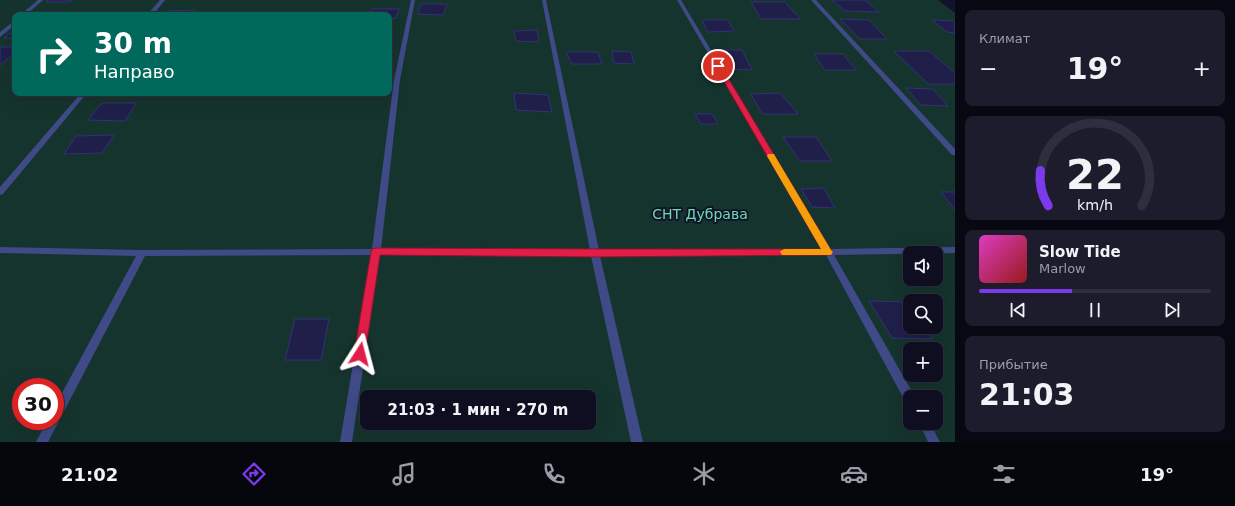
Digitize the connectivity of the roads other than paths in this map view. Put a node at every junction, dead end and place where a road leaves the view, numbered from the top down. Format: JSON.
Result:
{"nodes":[{"id":1,"x":41,"y":0,"type":"edge"},
{"id":2,"x":163,"y":0,"type":"edge"},
{"id":3,"x":414,"y":0,"type":"edge"},
{"id":4,"x":544,"y":0,"type":"edge"},
{"id":5,"x":679,"y":0,"type":"edge"},
{"id":6,"x":813,"y":0,"type":"edge"},
{"id":7,"x":27,"y":12,"type":"edge"},
{"id":8,"x":153,"y":12,"type":"edge"},
{"id":9,"x":12,"y":25,"type":"edge"},
{"id":10,"x":0,"y":35,"type":"edge"},
{"id":11,"x":81,"y":96,"type":"edge"},
{"id":12,"x":955,"y":153,"type":"edge"},
{"id":13,"x":0,"y":192,"type":"edge"},
{"id":14,"x":0,"y":250,"type":"edge"},
{"id":15,"x":955,"y":250,"type":"edge"},
{"id":16,"x":376,"y":252,"type":"junction"},
{"id":17,"x":828,"y":252,"type":"junction"},
{"id":18,"x":142,"y":253,"type":"junction"},
{"id":19,"x":594,"y":253,"type":"junction"},
{"id":20,"x":905,"y":390,"type":"edge"},
{"id":21,"x":64,"y":400,"type":"edge"},
{"id":22,"x":48,"y":430,"type":"edge"},
{"id":23,"x":928,"y":430,"type":"edge"},
{"id":24,"x":42,"y":442,"type":"edge"},
{"id":25,"x":346,"y":442,"type":"edge"},
{"id":26,"x":637,"y":442,"type":"edge"},
{"id":27,"x":934,"y":442,"type":"edge"}],
"edges":[{"from":1,"to":7,"type":"street"},
{"from":2,"to":8,"type":"street"},
{"from":3,"to":16,"type":"street"},
{"from":4,"to":19,"type":"street"},
{"from":5,"to":17,"type":"street"},
{"from":6,"to":12,"type":"street"},
{"from":9,"to":10,"type":"street"},
{"from":11,"to":13,"type":"street"},
{"from":14,"to":18,"type":"street"},
{"from":15,"to":17,"type":"street"},
{"from":16,"to":18,"type":"street"},
{"from":16,"to":19,"type":"street"},
{"from":16,"to":25,"type":"street"},
{"from":17,"to":19,"type":"street"},
{"from":17,"to":20,"type":"street"},
{"from":18,"to":21,"type":"street"},
{"from":19,"to":26,"type":"street"},
{"from":22,"to":24,"type":"street"},
{"from":23,"to":27,"type":"street"}]}
